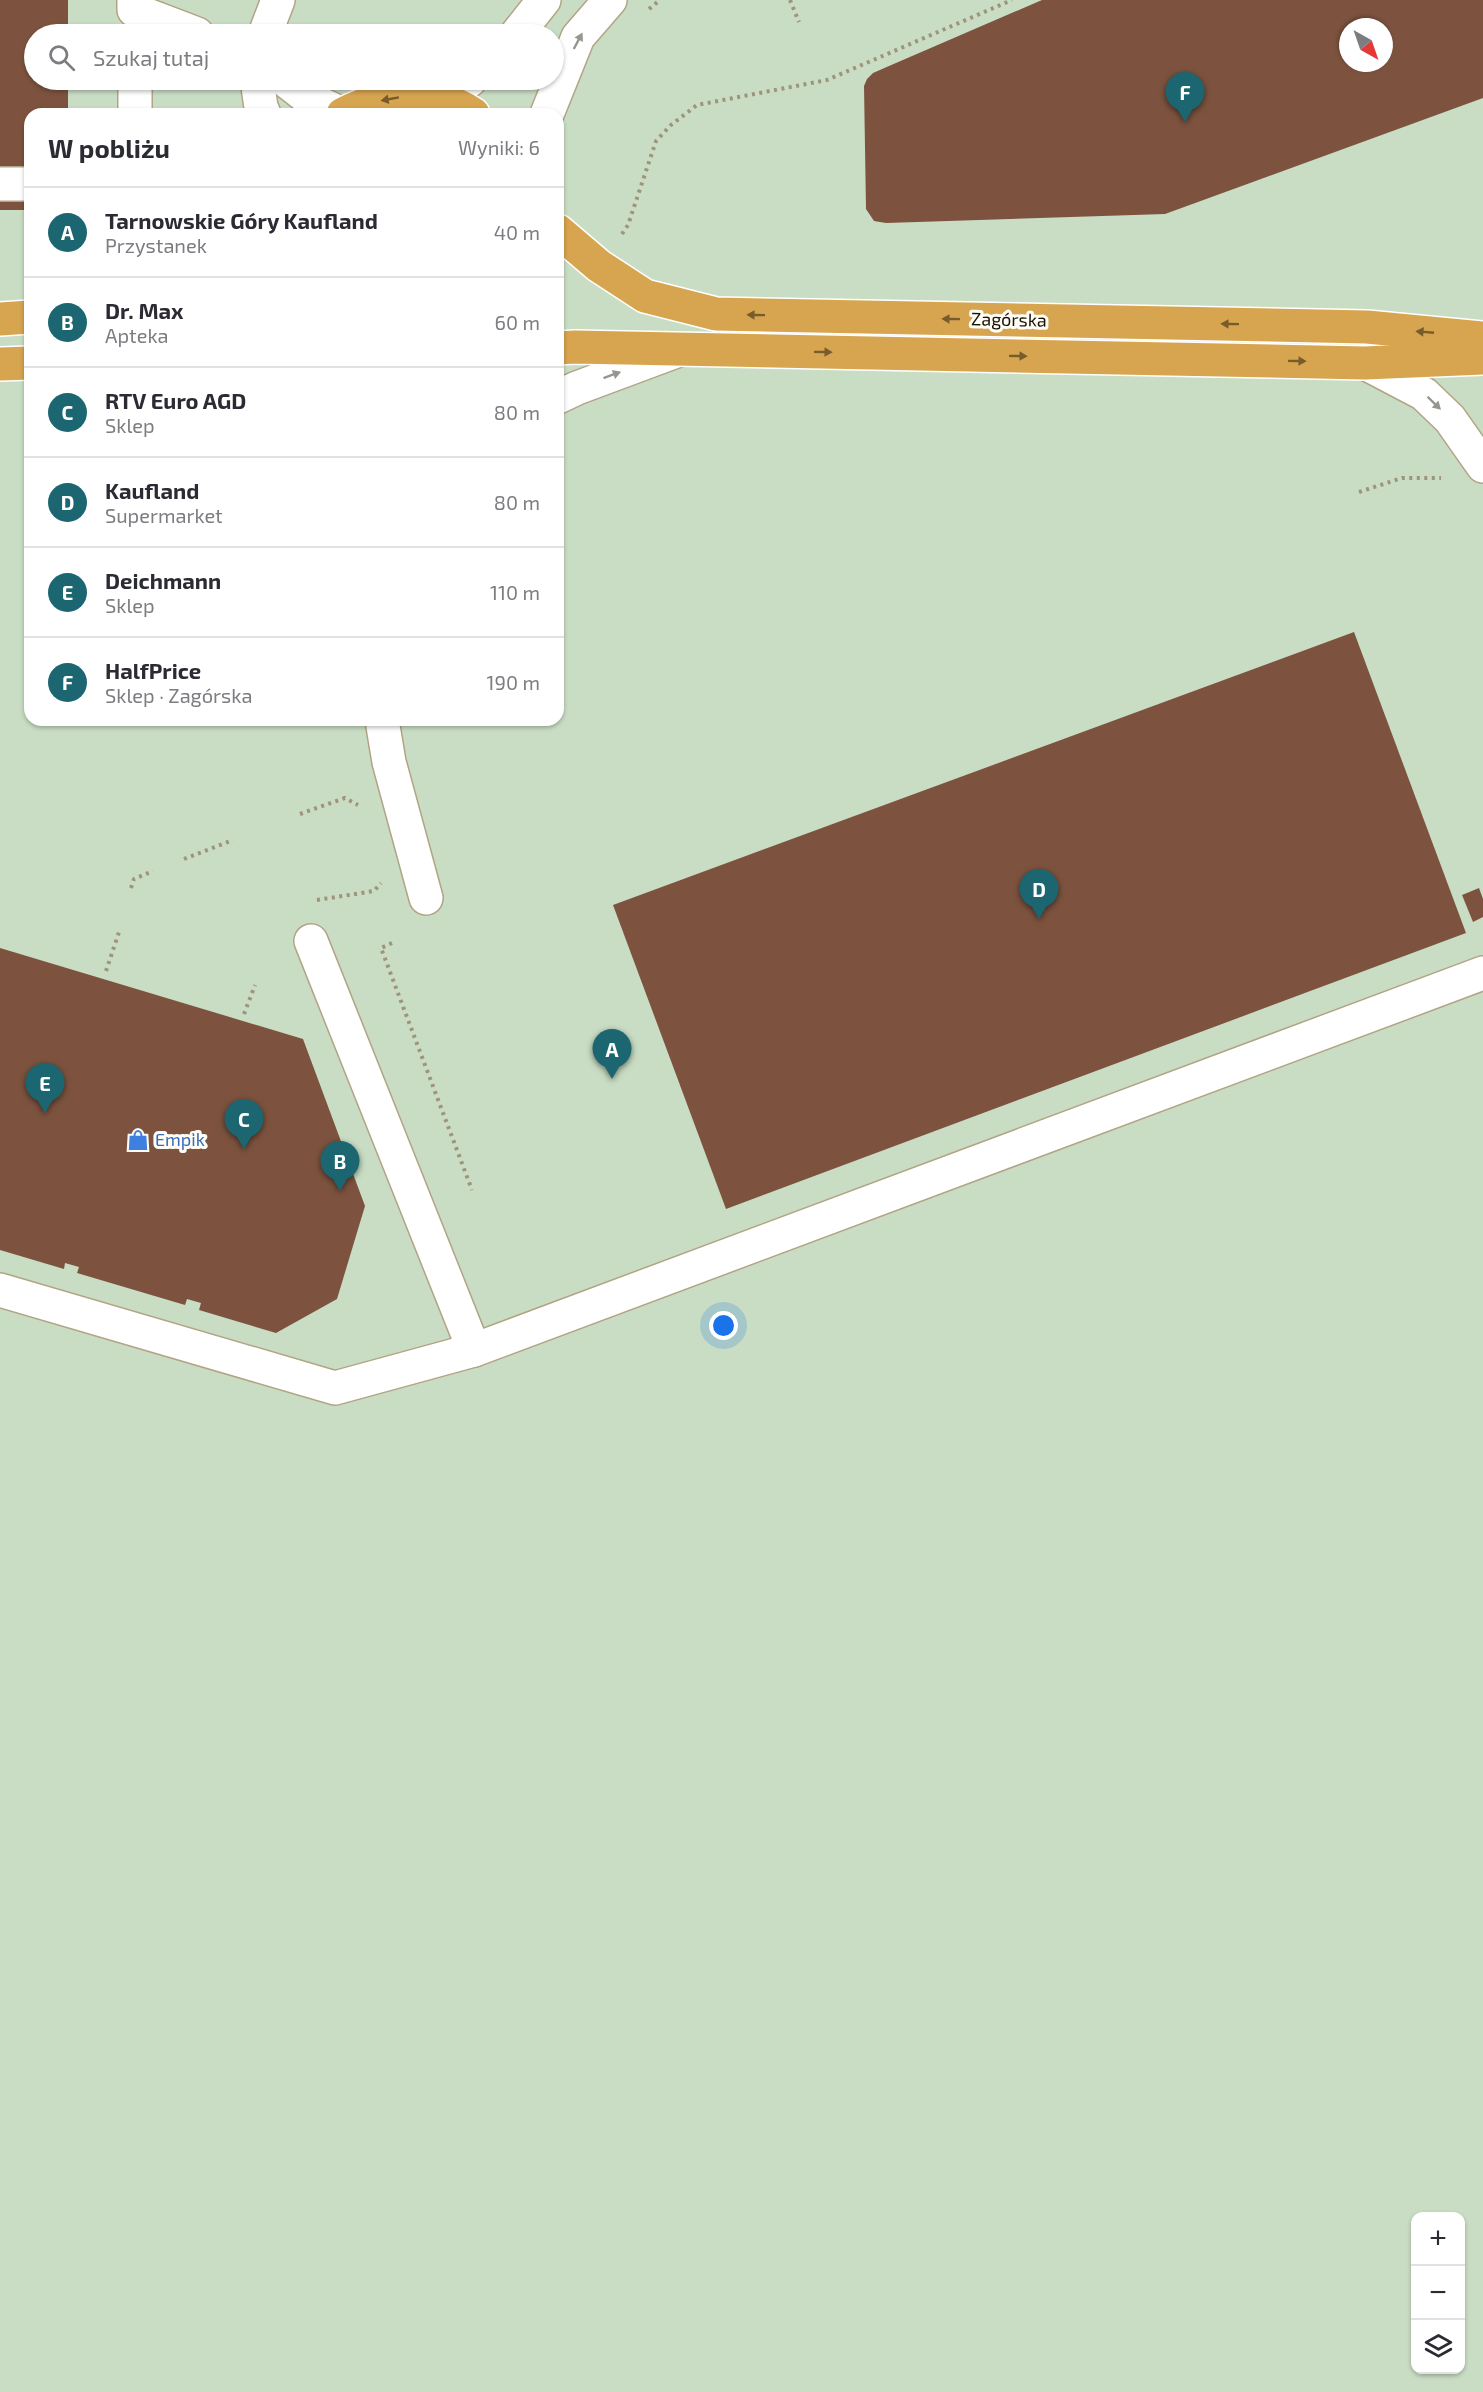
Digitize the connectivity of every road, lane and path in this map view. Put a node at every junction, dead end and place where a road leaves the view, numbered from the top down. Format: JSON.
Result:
{"nodes":[{"id":1,"x":278,"y":0,"type":"edge"},
{"id":2,"x":544,"y":0,"type":"edge"},
{"id":3,"x":610,"y":0,"type":"edge"},
{"id":4,"x":790,"y":0,"type":"edge"},
{"id":5,"x":1012,"y":0,"type":"edge"},
{"id":6,"x":134,"y":15,"type":"edge"},
{"id":7,"x":799,"y":22,"type":"dead end"},
{"id":8,"x":164,"y":24,"type":"edge"},
{"id":9,"x":269,"y":24,"type":"edge"},
{"id":10,"x":525,"y":24,"type":"edge"},
{"id":11,"x":564,"y":72,"type":"edge"},
{"id":12,"x":135,"y":90,"type":"edge"},
{"id":13,"x":258,"y":90,"type":"edge"},
{"id":14,"x":298,"y":90,"type":"edge"},
{"id":15,"x":454,"y":90,"type":"edge"},
{"id":16,"x":557,"y":90,"type":"edge"},
{"id":17,"x":440,"y":99,"type":"junction"},
{"id":18,"x":135,"y":108,"type":"edge"},
{"id":19,"x":261,"y":108,"type":"edge"},
{"id":20,"x":329,"y":108,"type":"edge"},
{"id":21,"x":355,"y":108,"type":"edge"},
{"id":22,"x":460,"y":108,"type":"edge"},
{"id":23,"x":549,"y":108,"type":"edge"},
{"id":24,"x":0,"y":184,"type":"edge"},
{"id":25,"x":24,"y":184,"type":"edge"},
{"id":26,"x":564,"y":236,"type":"edge"},
{"id":27,"x":621,"y":236,"type":"dead end"},
{"id":28,"x":24,"y":317,"type":"edge"},
{"id":29,"x":0,"y":319,"type":"edge"},
{"id":30,"x":1483,"y":338,"type":"edge"},
{"id":31,"x":564,"y":348,"type":"edge"},
{"id":32,"x":681,"y":349,"type":"junction"},
{"id":33,"x":1483,"y":357,"type":"edge"},
{"id":34,"x":24,"y":363,"type":"edge"},
{"id":35,"x":1365,"y":363,"type":"junction"},
{"id":36,"x":0,"y":364,"type":"edge"},
{"id":37,"x":564,"y":394,"type":"edge"},
{"id":38,"x":1483,"y":466,"type":"edge"},
{"id":39,"x":1441,"y":478,"type":"dead end"},
{"id":40,"x":1359,"y":492,"type":"dead end"},
{"id":41,"x":382,"y":726,"type":"edge"},
{"id":42,"x":361,"y":806,"type":"dead end"},
{"id":43,"x":300,"y":814,"type":"dead end"},
{"id":44,"x":233,"y":840,"type":"dead end"},
{"id":45,"x":184,"y":859,"type":"dead end"},
{"id":46,"x":153,"y":872,"type":"dead end"},
{"id":47,"x":383,"y":875,"type":"dead end"},
{"id":48,"x":131,"y":888,"type":"dead end"},
{"id":49,"x":426,"y":898,"type":"dead end"},
{"id":50,"x":317,"y":900,"type":"dead end"},
{"id":51,"x":120,"y":929,"type":"dead end"},
{"id":52,"x":311,"y":941,"type":"dead end"},
{"id":53,"x":392,"y":943,"type":"dead end"},
{"id":54,"x":106,"y":971,"type":"dead end"},
{"id":55,"x":1483,"y":973,"type":"edge"},
{"id":56,"x":255,"y":985,"type":"dead end"},
{"id":57,"x":244,"y":1014,"type":"dead end"},
{"id":58,"x":472,"y":1190,"type":"dead end"},
{"id":59,"x":0,"y":1290,"type":"edge"},
{"id":60,"x":474,"y":1350,"type":"junction"}],
"edges":[{"from":1,"to":9,"type":"lane"},
{"from":2,"to":10,"type":"lane"},
{"from":11,"to":3,"type":"lane","one_way":true},
{"from":4,"to":7,"type":"path"},
{"from":5,"to":27,"type":"path"},
{"from":6,"to":8,"type":"lane"},
{"from":12,"to":18,"type":"lane"},
{"from":13,"to":19,"type":"lane"},
{"from":14,"to":20,"type":"lane"},
{"from":15,"to":17,"type":"lane"},
{"from":23,"to":16,"type":"lane","one_way":true},
{"from":17,"to":21,"type":"highway","one_way":true},
{"from":17,"to":22,"type":"highway"},
{"from":24,"to":25,"type":"lane"},
{"from":30,"to":26,"type":"highway","name":"Zagórska","one_way":true},
{"from":28,"to":29,"type":"highway"},
{"from":31,"to":32,"type":"highway","name":"Zagórska"},
{"from":32,"to":35,"type":"highway","name":"Zagórska","one_way":true},
{"from":37,"to":32,"type":"lane","one_way":true},
{"from":33,"to":35,"type":"highway","name":"Zagórska"},
{"from":34,"to":36,"type":"highway"},
{"from":35,"to":38,"type":"lane","one_way":true},
{"from":39,"to":40,"type":"path"},
{"from":41,"to":49,"type":"lane"},
{"from":42,"to":43,"type":"path"},
{"from":44,"to":45,"type":"path"},
{"from":46,"to":48,"type":"path"},
{"from":47,"to":50,"type":"path"},
{"from":51,"to":54,"type":"path"},
{"from":52,"to":60,"type":"lane"},
{"from":53,"to":58,"type":"path"},
{"from":55,"to":60,"type":"lane"},
{"from":56,"to":57,"type":"path"},
{"from":59,"to":60,"type":"lane"}]}
